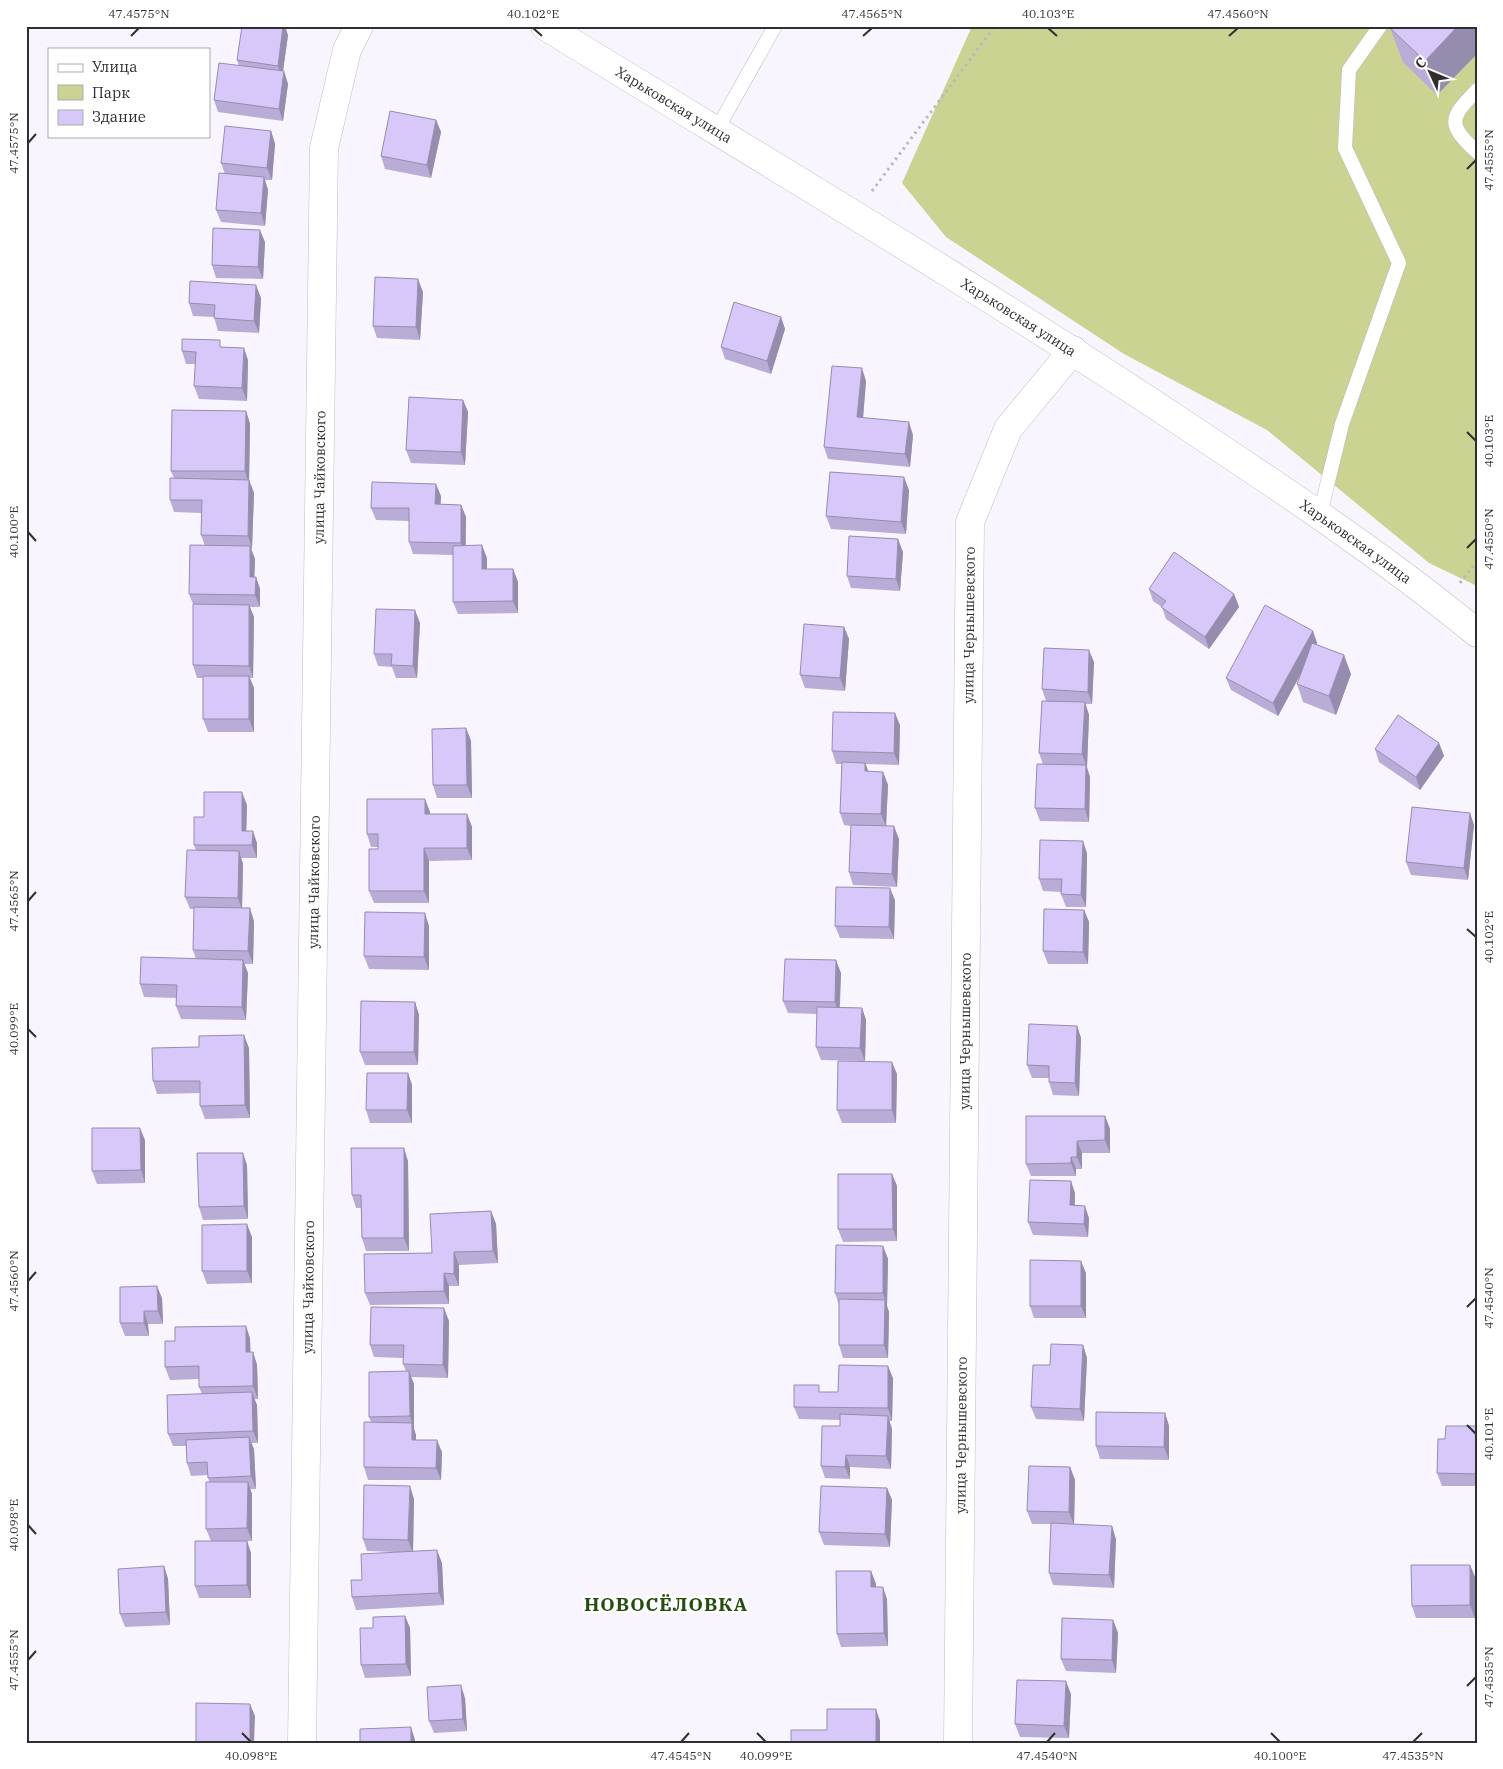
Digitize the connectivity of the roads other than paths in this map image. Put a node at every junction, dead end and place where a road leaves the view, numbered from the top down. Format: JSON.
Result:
{"nodes":[{"id":1,"x":359,"y":26,"type":"edge"},
{"id":2,"x":545,"y":26,"type":"edge"},
{"id":3,"x":775,"y":26,"type":"edge"},
{"id":4,"x":1380,"y":26,"type":"edge"},
{"id":5,"x":1477,"y":90,"type":"edge"},
{"id":6,"x":716,"y":132,"type":"junction"},
{"id":7,"x":1477,"y":152,"type":"edge"},
{"id":8,"x":1073,"y":350,"type":"junction"},
{"id":9,"x":1320,"y":514,"type":"junction"},
{"id":10,"x":1477,"y":633,"type":"edge"},
{"id":11,"x":302,"y":1743,"type":"edge"},
{"id":12,"x":958,"y":1743,"type":"edge"}],
"edges":[{"from":1,"to":11,"type":"street","name":"улица Чайковского"},
{"from":2,"to":6,"type":"street","name":"Харьковская улица"},
{"from":3,"to":6,"type":"lane"},
{"from":4,"to":9,"type":"lane"},
{"from":5,"to":7,"type":"lane"},
{"from":6,"to":8,"type":"street","name":"Харьковская улица"},
{"from":8,"to":9,"type":"street","name":"Харьковская улица"},
{"from":8,"to":12,"type":"street","name":"улица Чернышевского"},
{"from":9,"to":10,"type":"street","name":"Харьковская улица"}]}
